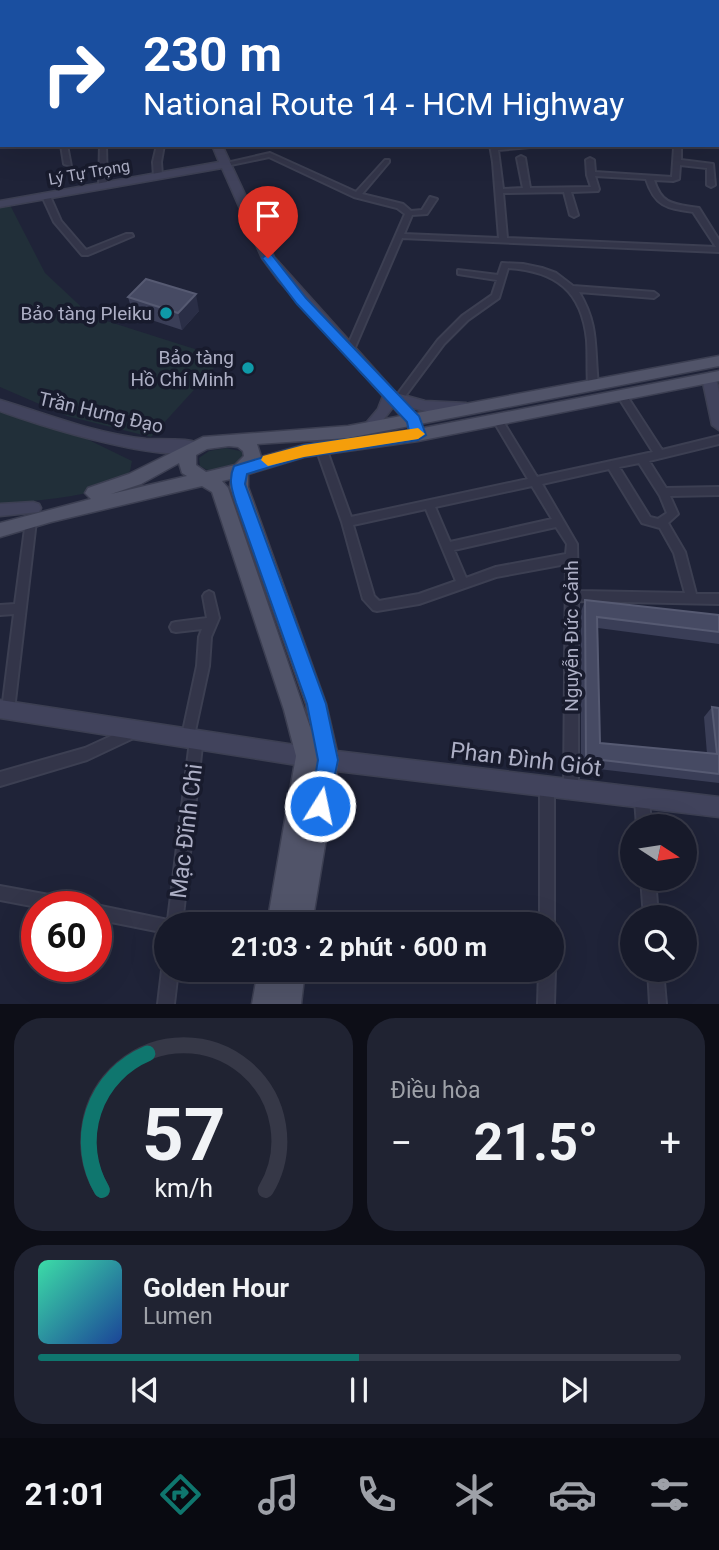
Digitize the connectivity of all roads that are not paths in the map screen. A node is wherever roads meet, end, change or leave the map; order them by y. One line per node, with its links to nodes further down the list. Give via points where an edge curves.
1 (64, 147): 13 (street)
2 (103, 147): 19 (street)
3 (161, 147): 16 (street)
4 (218, 147): 14 (street)
5 (266, 147): 8 (street)
6 (494, 147): 22 (street)
7 (678, 147): 12 (street)
8 (270, 155): 14 (street); 23 (street)
9 (521, 158): 21 (street)
10 (590, 160): 15 (street)
11 (387, 161): 23 (street)
12 (677, 162): 17 (street, via 675,178); 18 (street, via 710,166)
13 (68, 164)
14 (226, 164): 16 (street, Lý Tự Trọng); 37 (street, via 268,258)
15 (592, 174): 17 (street); 20 (street, via 595,189)
16 (158, 176): 19 (street, Lý Tự Trọng)
17 (649, 177): 32 (street, via 663,203 696,210)
18 (711, 185)
19 (103, 186): 24 (street, Lý Tự Trọng)
20 (567, 189): 21 (street); 28 (street)
21 (527, 190): 22 (street)
22 (499, 191): 31 (street)
23 (357, 195): 27 (street)
24 (46, 196): 26 (street, Lý Tự Trọng); 29 (street, via 58,222 85,253)
25 (433, 199): 27 (street, via 424,212)
26 (1, 201)
27 (410, 213): 30 (street)
28 (574, 215)
29 (129, 236)
30 (400, 236): 31 (street); 37 (street)
31 (503, 239): 32 (street)
32 (719, 248)
33 (461, 272): 34 (street)
34 (499, 278): 35 (street, via 505,265 526,267 556,274); 42 (street, via 496,296 441,342)
35 (573, 289): 36 (street); 40 (street, via 591,338)
36 (654, 295)
37 (349, 352): 42 (street)
38 (719, 361): 39 (main road)
39 (709, 373): 40 (main road); 41 (main road); 47 (street)
40 (593, 384): 44 (main road)
41 (622, 395): 46 (main road); 54 (street)
42 (395, 399): 44 (street); 45 (street); 48 (street); 49 (street)
43 (0, 405): 52 (street, Trần Hưng Đạo, via 138,444)
44 (472, 408): 45 (main road)
45 (437, 415): 49 (main road)
46 (498, 420): 49 (main road); 59 (street, Nguyễn Đức Cảnh)
47 (719, 425)
48 (369, 428): 49 (main road); 50 (main road)
49 (416, 428): 53 (main road)
50 (236, 440): 52 (main road); 57 (main road, via 247,444 253,453 250,463)
51 (719, 440): 54 (street)
52 (195, 446): 58 (main road, via 186,463); 64 (main road, via 135,479)
53 (321, 448): 57 (main road); 65 (street)
54 (660, 455): 55 (street)
55 (642, 458): 56 (street); 61 (street)
56 (612, 465): 59 (street); 67 (street, via 646,520)
57 (240, 470): 58 (main road); 83 (main road, via 238,484 316,704)
58 (204, 479): 64 (main road); 82 (main road, via 223,494)
59 (535, 481): 62 (street); 66 (street, Nguyễn Đức Cảnh)
60 (719, 491): 61 (street)
61 (664, 494): 67 (street, via 673,514)
62 (429, 505): 65 (street); 68 (street)
63 (0, 509): 64 (street)
64 (13, 521): 75 (street)
65 (347, 522): 70 (street, via 369,599 377,606)
66 (559, 522): 68 (street); 69 (street, Nguyễn Đức Cảnh, via 572,544)
67 (660, 523): 73 (street, via 679,552)
68 (447, 547): 70 (street)
69 (572, 558): 70 (street); 72 (street, Nguyễn Đức Cảnh)
70 (463, 583)
71 (209, 596): 77 (street, Mạc Đĩnh Chi)
72 (572, 596): 73 (street); 86 (street, Nguyễn Đức Cảnh)
73 (692, 598): 74 (street)
74 (719, 599)
75 (21, 609): 76 (street); 79 (street)
76 (0, 610)
77 (211, 624): 78 (street); 81 (street, Mạc Đĩnh Chi, via 205,637)
78 (176, 627)
79 (4, 710): 80 (street)
80 (139, 729): 81 (street); 84 (street, via 87,754)
81 (192, 737): 82 (street); 92 (street, Mạc Đĩnh Chi)
82 (307, 756): 83 (street, Phan Đình Giót); 93 (main road)
83 (328, 760): 85 (street, Phan Đình Giót); 94 (main road)
84 (0, 779)
85 (547, 787): 86 (street, Phan Đình Giót); 95 (street)
86 (571, 788): 87 (street, Phan Đình Giót)
87 (642, 799): 88 (street, Phan Đình Giót); 89 (street)
88 (719, 807)
89 (643, 814)
90 (0, 893): 91 (street)
91 (21, 897)
92 (176, 912)
93 (281, 912)
94 (302, 912)
95 (547, 912)
96 (112, 915): 97 (street)
97 (154, 924)
98 (169, 982): 103 (street)
99 (269, 982): 104 (main road)
100 (291, 982): 105 (main road)
101 (547, 982): 106 (street)
102 (657, 982): 107 (street)
103 (166, 1004)
104 (265, 1004)
105 (288, 1004)
106 (546, 1004)
107 (658, 1004)

